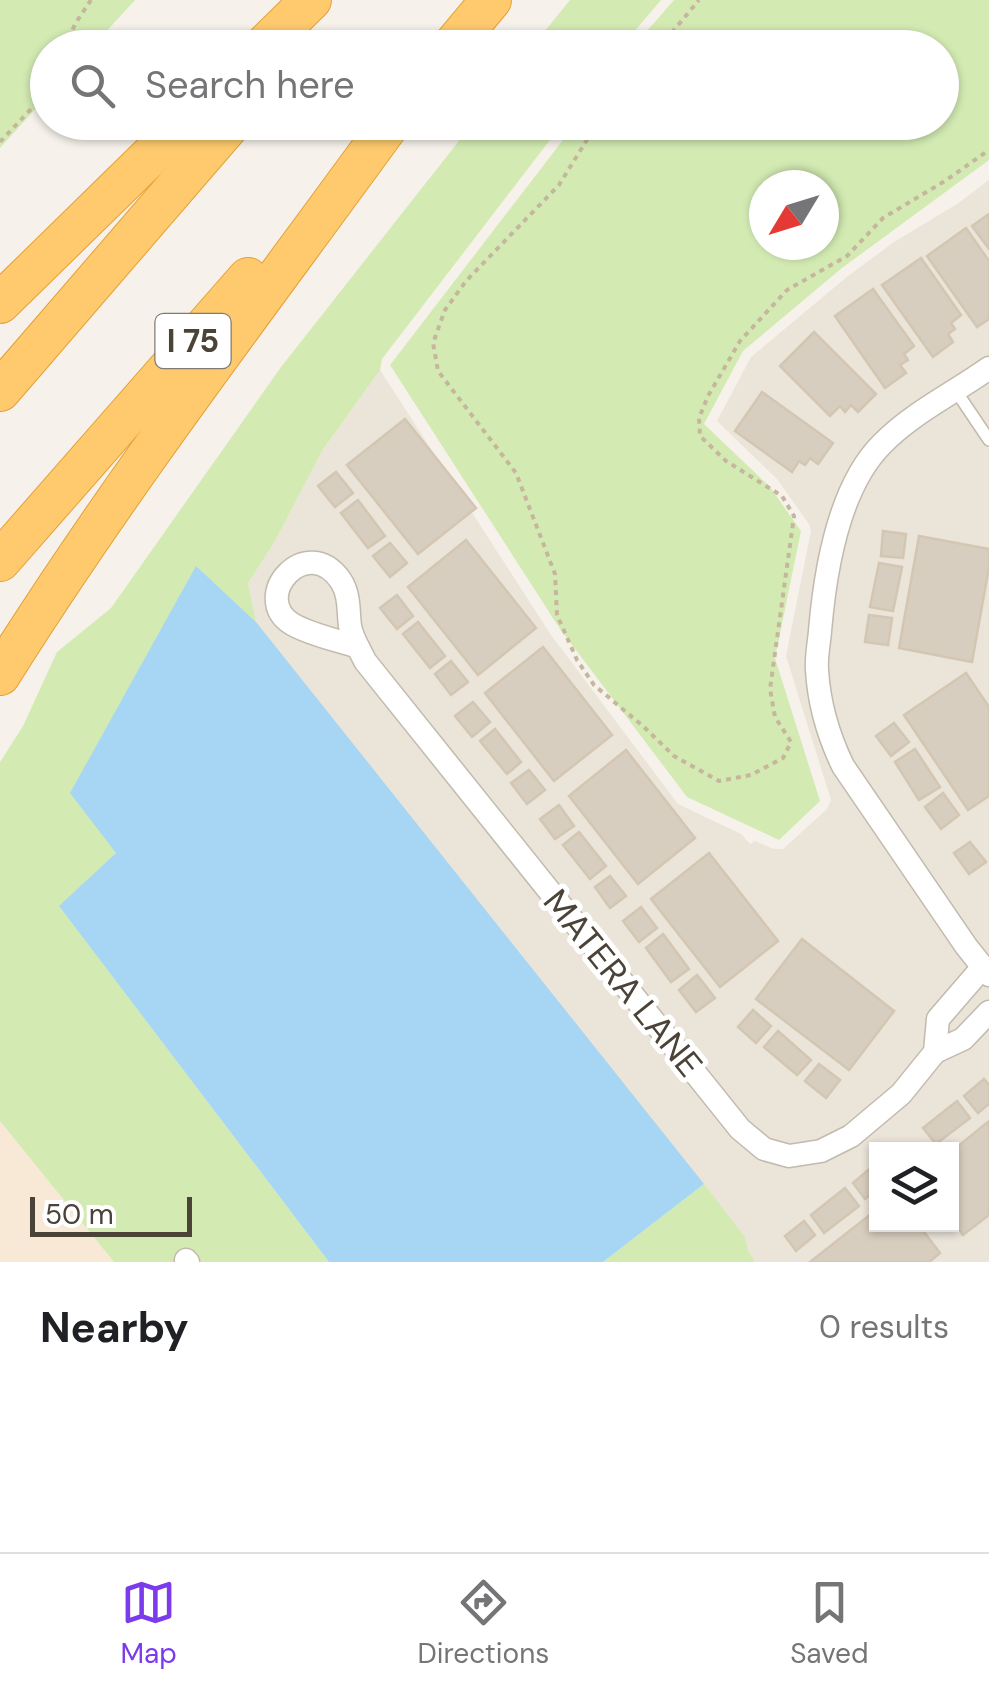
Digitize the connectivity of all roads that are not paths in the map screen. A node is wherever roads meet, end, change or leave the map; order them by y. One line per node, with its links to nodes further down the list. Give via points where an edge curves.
1 (311, 0): 4 (highway)
2 (338, 0): 5 (highway)
3 (491, 0): 6 (highway)
4 (280, 30)
5 (312, 30)
6 (466, 30)
7 (166, 140): 11 (highway)
8 (216, 140): 13 (highway)
9 (373, 140): 16 (highway, I 75)
10 (376, 140): 18 (highway, via 130,478)
11 (0, 302)
12 (989, 368): 14 (street)
13 (0, 390)
14 (956, 390): 15 (lane); 19 (street, via 880,446 857,478 831,557 817,666 829,738 844,766)
15 (989, 440)
16 (0, 561)
17 (358, 646): 21 (street, MATERA LANE, via 740,1129 764,1149 789,1156 821,1152 851,1136)
18 (0, 675)
19 (986, 972): 21 (street, MATERA LANE, via 938,1019)
20 (989, 1012): 21 (street, MATERA LANE, via 963,1038)
21 (936, 1052)

